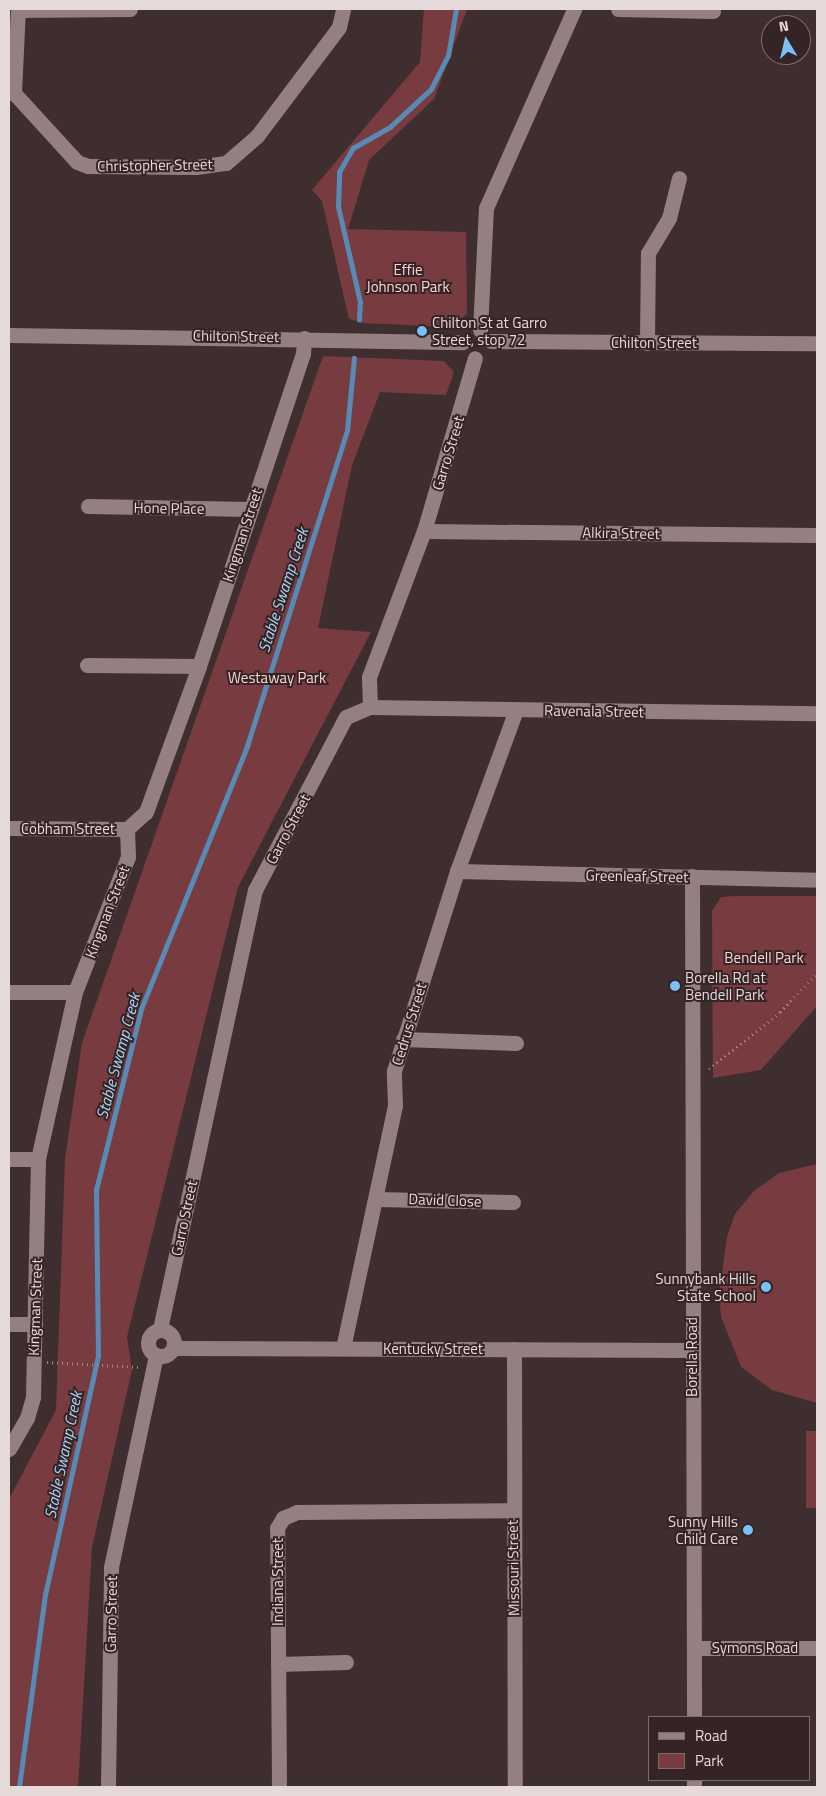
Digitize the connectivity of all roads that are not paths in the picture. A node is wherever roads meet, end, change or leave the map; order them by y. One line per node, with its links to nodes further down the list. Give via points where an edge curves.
1 (18, 9): 2 (street); 7 (street)
2 (130, 9)
3 (343, 9): 7 (street, Christopher Street, via 339,27 257,136 226,163 196,168 88,166 77,162)
4 (574, 9): 9 (street, via 486,208)
5 (618, 9): 6 (street)
6 (713, 11)
7 (12, 93)
8 (679, 178): 14 (street, via 669,218 648,253)
9 (480, 330): 12 (street); 13 (street, via 469,332)
10 (9, 335): 11 (street, Chilton Street)
11 (304, 338): 13 (street, Chilton Street); 18 (street, Kingman Street, via 303,354)
12 (491, 341): 14 (street, Chilton Street); 16 (street, via 489,352)
13 (463, 342): 16 (street, via 466,352)
14 (647, 343): 15 (street, Chilton Street)
15 (817, 343)
16 (475, 358): 19 (street, Garro Street)
17 (88, 506): 18 (street, Hone Place)
18 (250, 510): 22 (street, Kingman Street)
19 (424, 531): 20 (street, Alkira Street); 23 (street, Garro Street, via 369,677)
20 (817, 535)
21 (87, 665): 22 (street)
22 (199, 666): 27 (street, Kingman Street, via 146,812)
23 (370, 707): 24 (street, Ravenala Street); 41 (street, Garro Street, via 346,717 255,890)
24 (516, 710): 25 (street, Ravenala Street); 28 (street, Cedrus Street)
25 (817, 713)
26 (9, 828): 27 (street, Cobham Street)
27 (127, 829): 32 (street, Kingman Street, via 128,857)
28 (457, 871): 29 (street, Greenleaf Street); 33 (street, Cedrus Street)
29 (692, 876): 30 (street, Greenleaf Street); 45 (street, Borella Road)
30 (817, 880)
31 (9, 992): 32 (street)
32 (75, 992): 36 (street, Kingman Street)
33 (403, 1039): 34 (street); 37 (street, Cedrus Street, via 394,1071 395,1106)
34 (516, 1043)
35 (9, 1159): 36 (street)
36 (38, 1159): 40 (street, Kingman Street)
37 (377, 1198): 38 (street, David Close); 43 (street, Cedrus Street)
38 (513, 1202)
39 (9, 1324): 40 (street)
40 (35, 1324): 47 (street, Kingman Street, via 32,1397 27,1418)
41 (160, 1329): 42 (street, via 173,1336); 46 (street, via 148,1340)
42 (173, 1348): 43 (street, Kentucky Street); 46 (street, via 166,1355)
43 (343, 1348): 44 (street, Kentucky Street)
44 (514, 1349): 45 (street, Kentucky Street); 48 (street, Missouri Street)
45 (692, 1350): 49 (street, Borella Road)
46 (156, 1355): 54 (street, Garro Street, via 111,1567)
47 (9, 1449)
48 (512, 1510): 52 (street, Indiana Street, via 297,1512 283,1518 278,1528); 56 (street, Missouri Street)
49 (694, 1648): 50 (street, Symons Road); 53 (street, Borella Road)
50 (817, 1648)
51 (346, 1662): 52 (street)
52 (278, 1664): 55 (street, Indiana Street)
53 (694, 1716)
54 (108, 1787)
55 (279, 1787)
56 (516, 1787)

